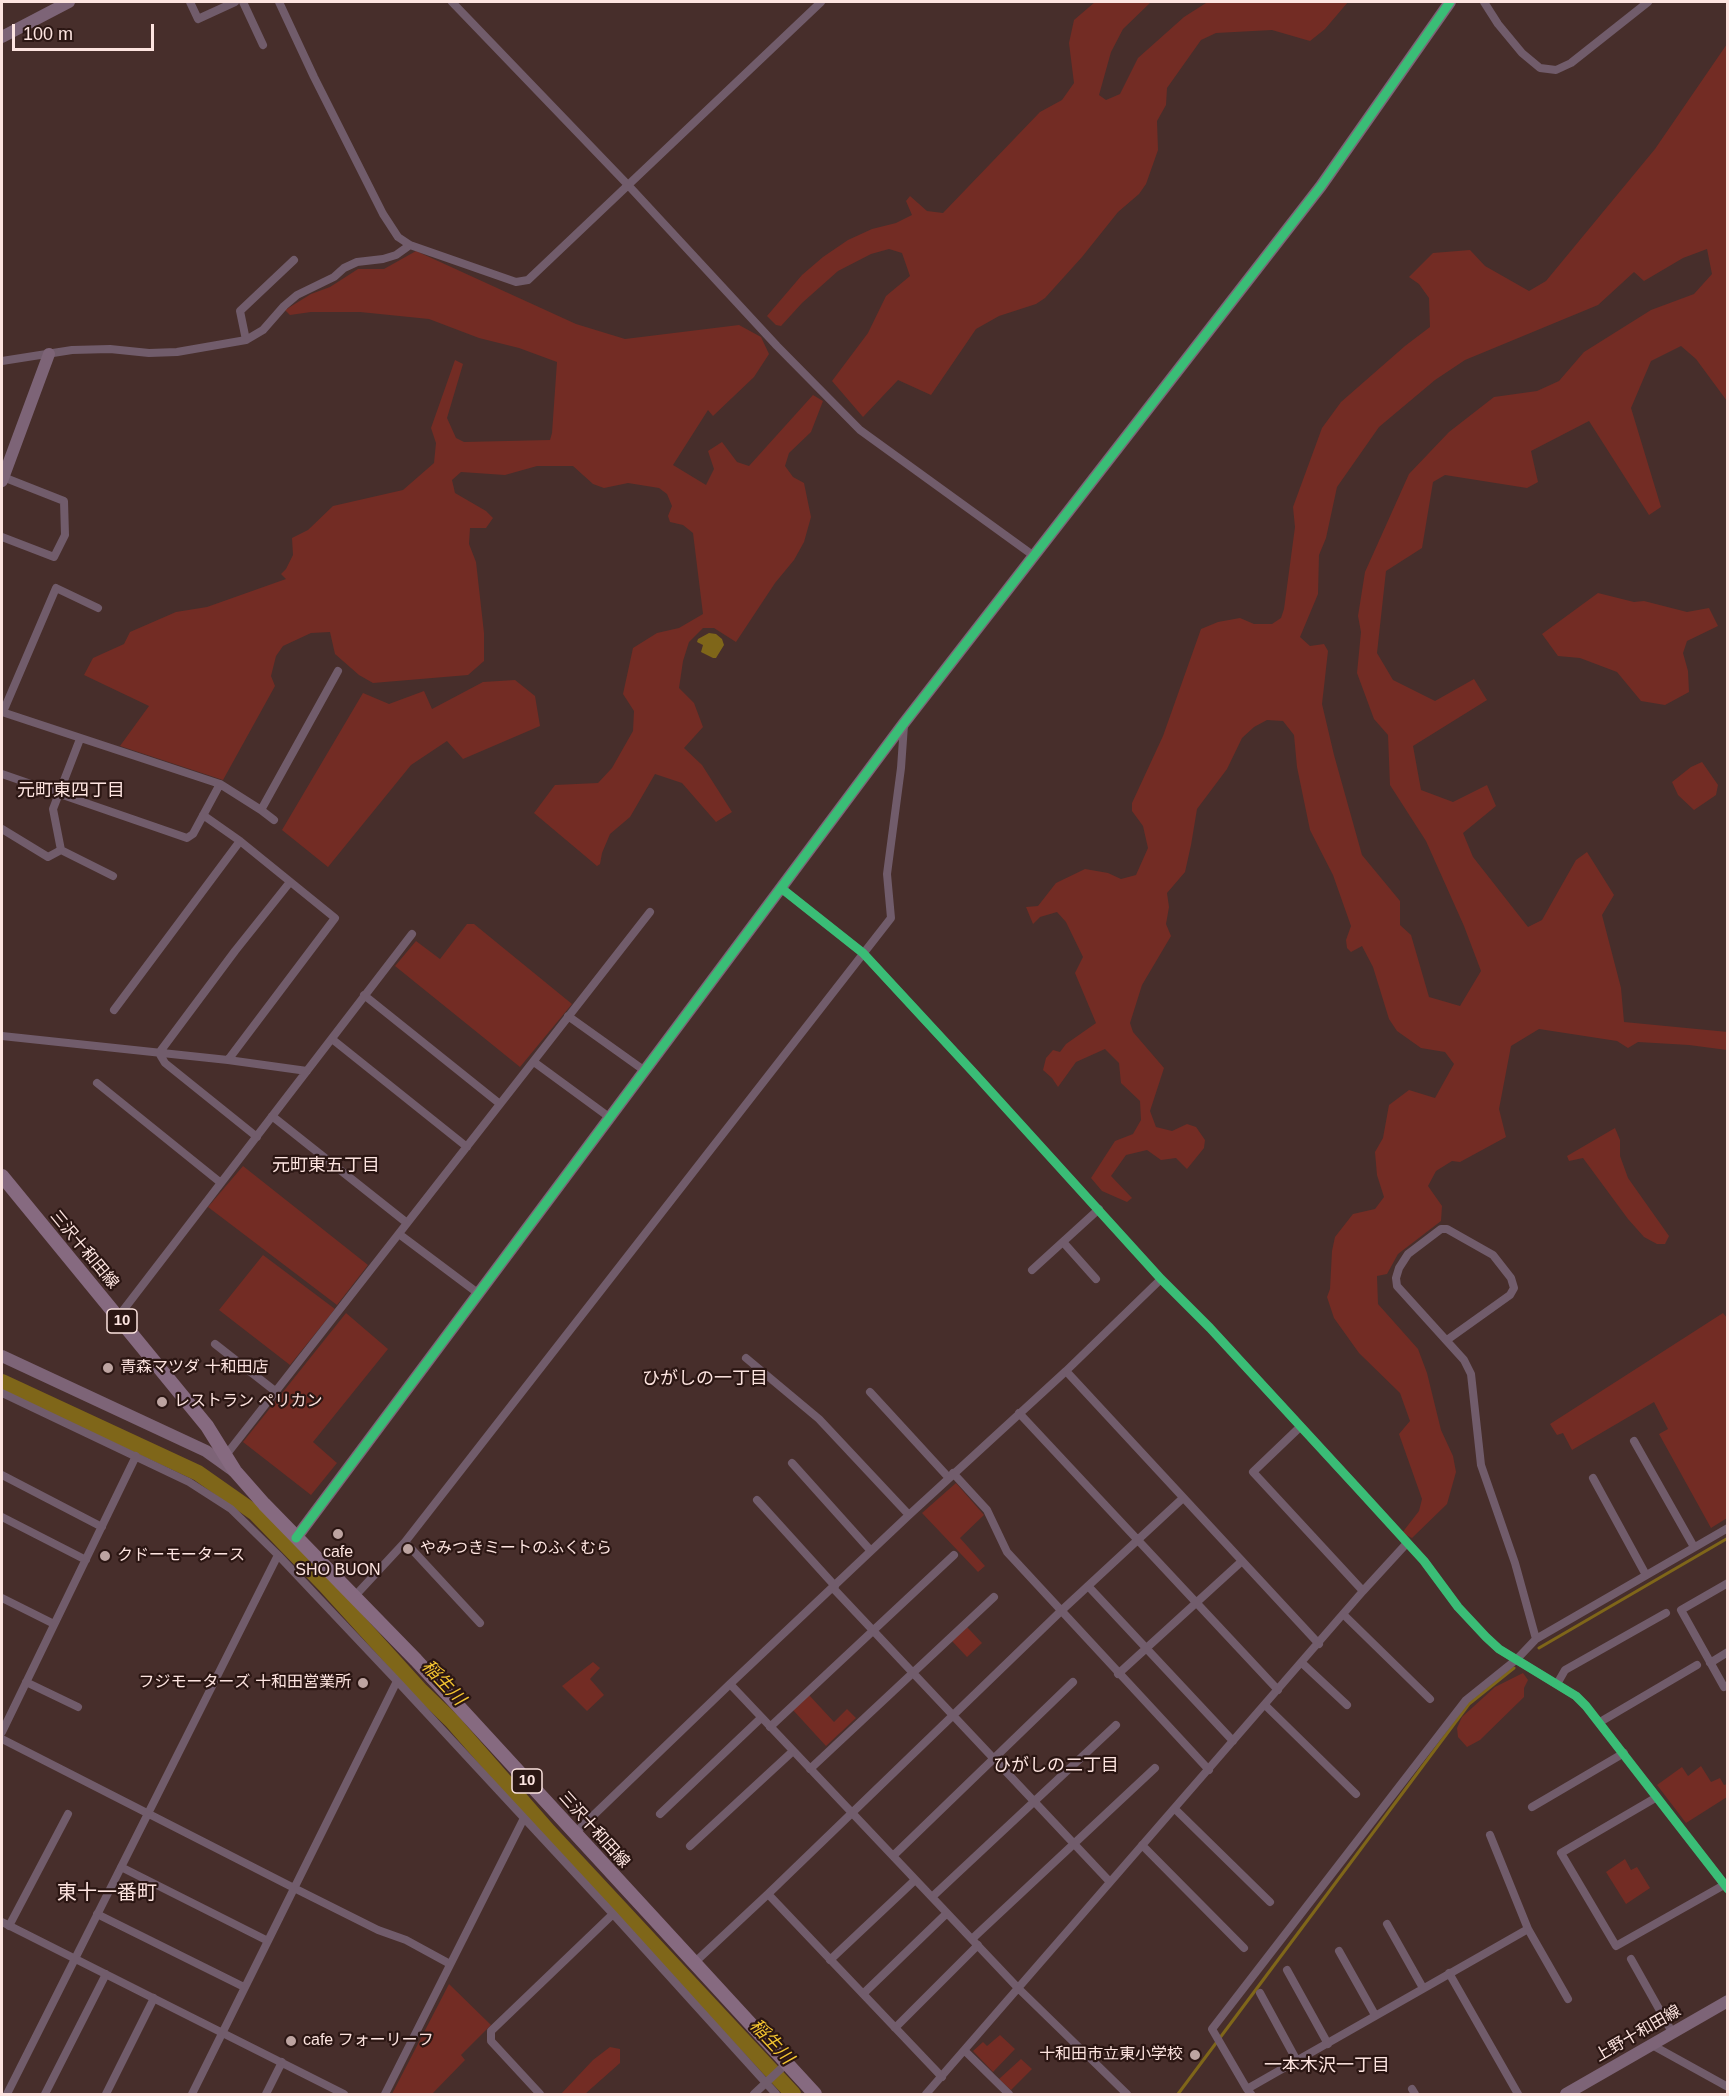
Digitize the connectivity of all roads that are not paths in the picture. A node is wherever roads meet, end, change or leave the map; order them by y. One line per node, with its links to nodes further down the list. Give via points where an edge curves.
1 (69, 2): 11 (street)
2 (190, 2): 3 (street, via 198,19)
3 (235, 2)
4 (243, 2): 12 (street)
5 (279, 2): 14 (street, via 383,214 398,237)
6 (452, 2): 13 (street)
7 (821, 2): 13 (street)
8 (1450, 2): 21 (street, via 1322,186)
9 (1484, 2): 10 (street, via 1522,53 1540,68 1556,70 1571,63)
10 (1648, 2)
11 (2, 37)
12 (264, 45)
13 (628, 185): 14 (street, via 524,282); 21 (street, via 860,430)
14 (410, 245): 16 (street, via 396,255 357,262 297,295 263,330)
15 (294, 260): 16 (street, via 240,311)
16 (246, 340): 17 (street, via 177,352 110,349)
17 (49, 354): 18 (street); 19 (street)
18 (2, 361)
19 (2, 479): 20 (street, via 64,501 65,535 54,557)
20 (2, 537)
21 (1034, 556): 25 (street)
22 (98, 608): 24 (street, via 56,588)
23 (338, 672): 30 (street)
24 (2, 712): 26 (street)
25 (904, 723): 38 (street); 41 (street, via 887,874 891,918)
26 (80, 739): 28 (street); 29 (street)
27 (2, 774): 29 (street)
28 (220, 784): 30 (street); 31 (street)
29 (60, 794): 31 (street, via 187,838); 35 (street, via 53,809)
30 (261, 810): 32 (street)
31 (203, 815): 34 (street)
32 (274, 820)
33 (2, 829): 35 (street, via 48,857)
34 (240, 841): 37 (street); 43 (street)
35 (61, 850): 36 (street)
36 (113, 876)
37 (290, 882): 47 (street); 48 (street, via 335,918)
38 (781, 888): 41 (street); 51 (street)
39 (650, 912): 44 (street)
40 (412, 934): 42 (street)
41 (863, 953): 60 (street); 95 (street)
42 (364, 995): 46 (street); 53 (street)
43 (114, 1010)
44 (568, 1016): 49 (street); 51 (street)
45 (2, 1036): 47 (street)
46 (332, 1039): 50 (street); 57 (street)
47 (159, 1053): 48 (street); 56 (street, via 165,1063)
48 (228, 1060): 50 (street)
49 (534, 1062): 53 (street); 55 (street)
50 (307, 1071): 54 (street)
51 (645, 1071): 55 (street)
52 (97, 1083): 59 (street)
53 (500, 1104): 57 (street)
54 (272, 1116): 56 (street); 61 (street)
55 (609, 1117): 67 (street)
56 (257, 1137): 59 (street)
57 (467, 1147): 61 (street)
58 (2, 1176): 68 (main road, 三沢十和田線 / 10)
59 (221, 1183): 68 (street)
60 (1099, 1209): 63 (street); 66 (street)
61 (407, 1223): 62 (street)
62 (399, 1234): 67 (street); 74 (street)
63 (1063, 1242): 64 (street); 65 (street)
64 (1032, 1270)
65 (1096, 1279)
66 (1161, 1279): 73 (street); 78 (street)
67 (478, 1294): 93 (street)
68 (118, 1317): 80 (main road, 三沢十和田線 / 10)
69 (1447, 1340): 69 (street, via 1412,1305 1397,1286 1396,1278 1408,1254 1447,1228 1493,1255 1514,1288 1510,1295); 118 (street, via 1471,1374 1481,1466 1515,1563)
70 (215, 1344): 74 (street)
71 (2, 1356): 83 (street, 10, via 206,1451)
72 (746, 1358): 89 (street, via 819,1419)
73 (1066, 1371): 77 (street); 87 (street)
74 (275, 1391): 80 (street)
75 (870, 1392): 85 (street)
76 (2, 1393): 81 (street)
77 (1019, 1413): 85 (street); 94 (street)
78 (1300, 1427): 96 (street); 107 (street, via 1253,1472)
79 (1634, 1441): 97 (street)
80 (226, 1455): 83 (main road, 三沢十和田線 / 10)
81 (136, 1456): 91 (street); 99 (street, via 217,1498)
82 (792, 1463): 98 (street)
83 (235, 1471): 93 (main road, 三沢十和田線 / 10)
84 (2, 1475): 91 (street)
85 (951, 1476): 89 (street); 112 (street, via 987,1510 1007,1552)
86 (1593, 1478): 103 (street)
87 (1183, 1498): 94 (street); 102 (street)
88 (757, 1500): 106 (street)
89 (909, 1515): 98 (street)
90 (2, 1517): 101 (street)
91 (102, 1527): 101 (street)
92 (1728, 1528): 97 (street)
93 (296, 1538): 110 (main road, 三沢十和田線 / 10)
94 (1138, 1539): 105 (street); 111 (street)
95 (405, 1542): 110 (street); 115 (street)
96 (1407, 1543): 107 (street); 122 (street, via 1486,1638)
97 (1694, 1547): 103 (street)
98 (871, 1551): 106 (street)
99 (278, 1555): 128 (street); 158 (street)
100 (954, 1555): 117 (street)
101 (86, 1560): 116 (street)
102 (1242, 1561): 111 (street); 119 (street)
103 (1646, 1575): 118 (street)
104 (1728, 1583): 124 (street, via 1682,1610)
105 (1088, 1586): 112 (street); 120 (street)
106 (834, 1587): 117 (street); 131 (street)
107 (1363, 1591): 114 (street)
108 (994, 1597): 126 (street)
109 (2, 1598): 116 (street)
110 (353, 1598): 163 (main road, 三沢十和田線 / 10, via 416,1660)
111 (1197, 1603): 120 (street); 134 (street)
112 (1060, 1611): 127 (street); 139 (street)
113 (1666, 1612): 132 (street, via 1565,1670)
114 (1344, 1614): 119 (street); 135 (street)
115 (480, 1623)
116 (54, 1624): 129 (street)
117 (873, 1630): 126 (street); 143 (street)
118 (1536, 1640): 122 (street)
119 (1319, 1644): 123 (street)
120 (1147, 1649): 127 (street); 146 (street)
121 (1728, 1652): 124 (street)
122 (1517, 1659): 132 (street); 216 (street, via 1466,1700 1212,2029)
123 (1302, 1663): 134 (street); 137 (street)
124 (1710, 1663): 133 (street)
125 (1696, 1665): 141 (street)
126 (913, 1672): 139 (street); 151 (street)
127 (1118, 1674): 152 (street)
128 (397, 1681): 162 (street); 173 (street)
129 (26, 1682): 138 (street); 144 (street)
130 (1073, 1682): 149 (street)
131 (730, 1684): 140 (street); 163 (street)
132 (1557, 1684): 141 (street, via 1576,1696)
133 (1724, 1687)
134 (1278, 1690): 136 (street)
135 (1430, 1699)
136 (1265, 1705): 146 (street); 153 (street)
137 (1347, 1705)
138 (78, 1707)
139 (954, 1716): 149 (street); 159 (street)
140 (761, 1718): 143 (street); 161 (street)
141 (1600, 1722): 148 (street)
142 (1116, 1725): 155 (street)
143 (770, 1726): 147 (street)
144 (2, 1732)
145 (2, 1739): 158 (street)
146 (1233, 1741): 152 (street)
147 (793, 1751): 151 (street); 167 (street)
148 (1624, 1753): 154 (street); 156 (street)
149 (995, 1759): 155 (street); 168 (street)
150 (1155, 1768): 165 (street)
151 (810, 1769): 159 (street)
152 (1209, 1770): 157 (street)
153 (1356, 1794)
154 (1657, 1797): 172 (street); 172 (street, via 1561,1852 1616,1946)
155 (1035, 1802): 165 (street); 175 (street)
156 (1532, 1807)
157 (1175, 1809): 166 (street); 176 (street)
158 (148, 1812): 169 (street); 173 (street)
159 (851, 1813): 168 (street); 174 (street)
160 (68, 1814): 180 (street)
161 (660, 1815)
162 (525, 1818): 179 (street); 190 (street)
163 (574, 1833): 191 (main road, 三沢十和田線 / 10)
164 (1490, 1835): 182 (street)
165 (1075, 1844): 171 (street); 184 (street)
166 (1142, 1845): 171 (street); 185 (street)
167 (690, 1846)
168 (892, 1856): 170 (street)
169 (121, 1867): 178 (street); 183 (street)
170 (915, 1880): 175 (street); 189 (street)
171 (1110, 1882): 196 (street)
172 (1726, 1887)
173 (294, 1888): 183 (street); 190 (street)
174 (768, 1894): 189 (street); 191 (street)
175 (932, 1897): 177 (street)
176 (1270, 1902)
177 (947, 1913): 184 (street); 199 (street)
178 (97, 1914): 187 (street); 195 (street)
179 (613, 1914): 214 (street); 224 (street, via 491,2031 491,2041)
180 (5, 1924): 187 (street)
181 (1387, 1924): 197 (street)
182 (1528, 1929): 193 (street); 201 (street)
183 (268, 1941): 195 (street)
184 (975, 1942): 196 (street); 204 (street)
185 (1244, 1948)
186 (1339, 1951): 203 (street)
187 (74, 1959): 194 (street); 217 (street)
188 (1631, 1959): 205 (street)
189 (830, 1960): 199 (street)
190 (450, 1964): 223 (street)
191 (693, 1964): 212 (main road, 三沢十和田線 / 10)
192 (1287, 1970): 207 (street)
193 (1449, 1973): 197 (street); 231 (street)
194 (105, 1974): 200 (street); 218 (street)
195 (244, 1987): 206 (street)
196 (1018, 1988): 209 (street); 230 (street)
197 (1423, 1988): 203 (street)
198 (1260, 1993): 210 (street)
199 (863, 1994): 204 (street)
200 (154, 1998): 206 (street); 219 (street)
201 (1568, 1999)
202 (1728, 2001): 205 (street, 上野十和田線)
203 (1375, 2015): 207 (street)
204 (895, 2028): 213 (street)
205 (1672, 2032): 208 (street, 上野十和田線)
206 (223, 2033): 211 (street); 220 (street)
207 (1328, 2044): 210 (street)
208 (1652, 2045): 215 (street); 232 (street, 上野十和田線)
209 (965, 2051): 213 (street); 229 (street)
210 (1297, 2061): 216 (street)
211 (282, 2062): 221 (street); 222 (street)
212 (782, 2067): 214 (street); 227 (main road, 三沢十和田線 / 10)
213 (942, 2077): 228 (street)
214 (767, 2082): 225 (street); 226 (street)
215 (1728, 2087)
216 (1249, 2092)
217 (7, 2094)
218 (45, 2094)
219 (106, 2094)
220 (192, 2094)
221 (266, 2094)
222 (344, 2094)
223 (385, 2094)
224 (540, 2094)
225 (754, 2094)
226 (776, 2094)
227 (815, 2094)
228 (926, 2094)
229 (1009, 2094)
230 (1127, 2094)
231 (1518, 2094)
232 (1566, 2094)

